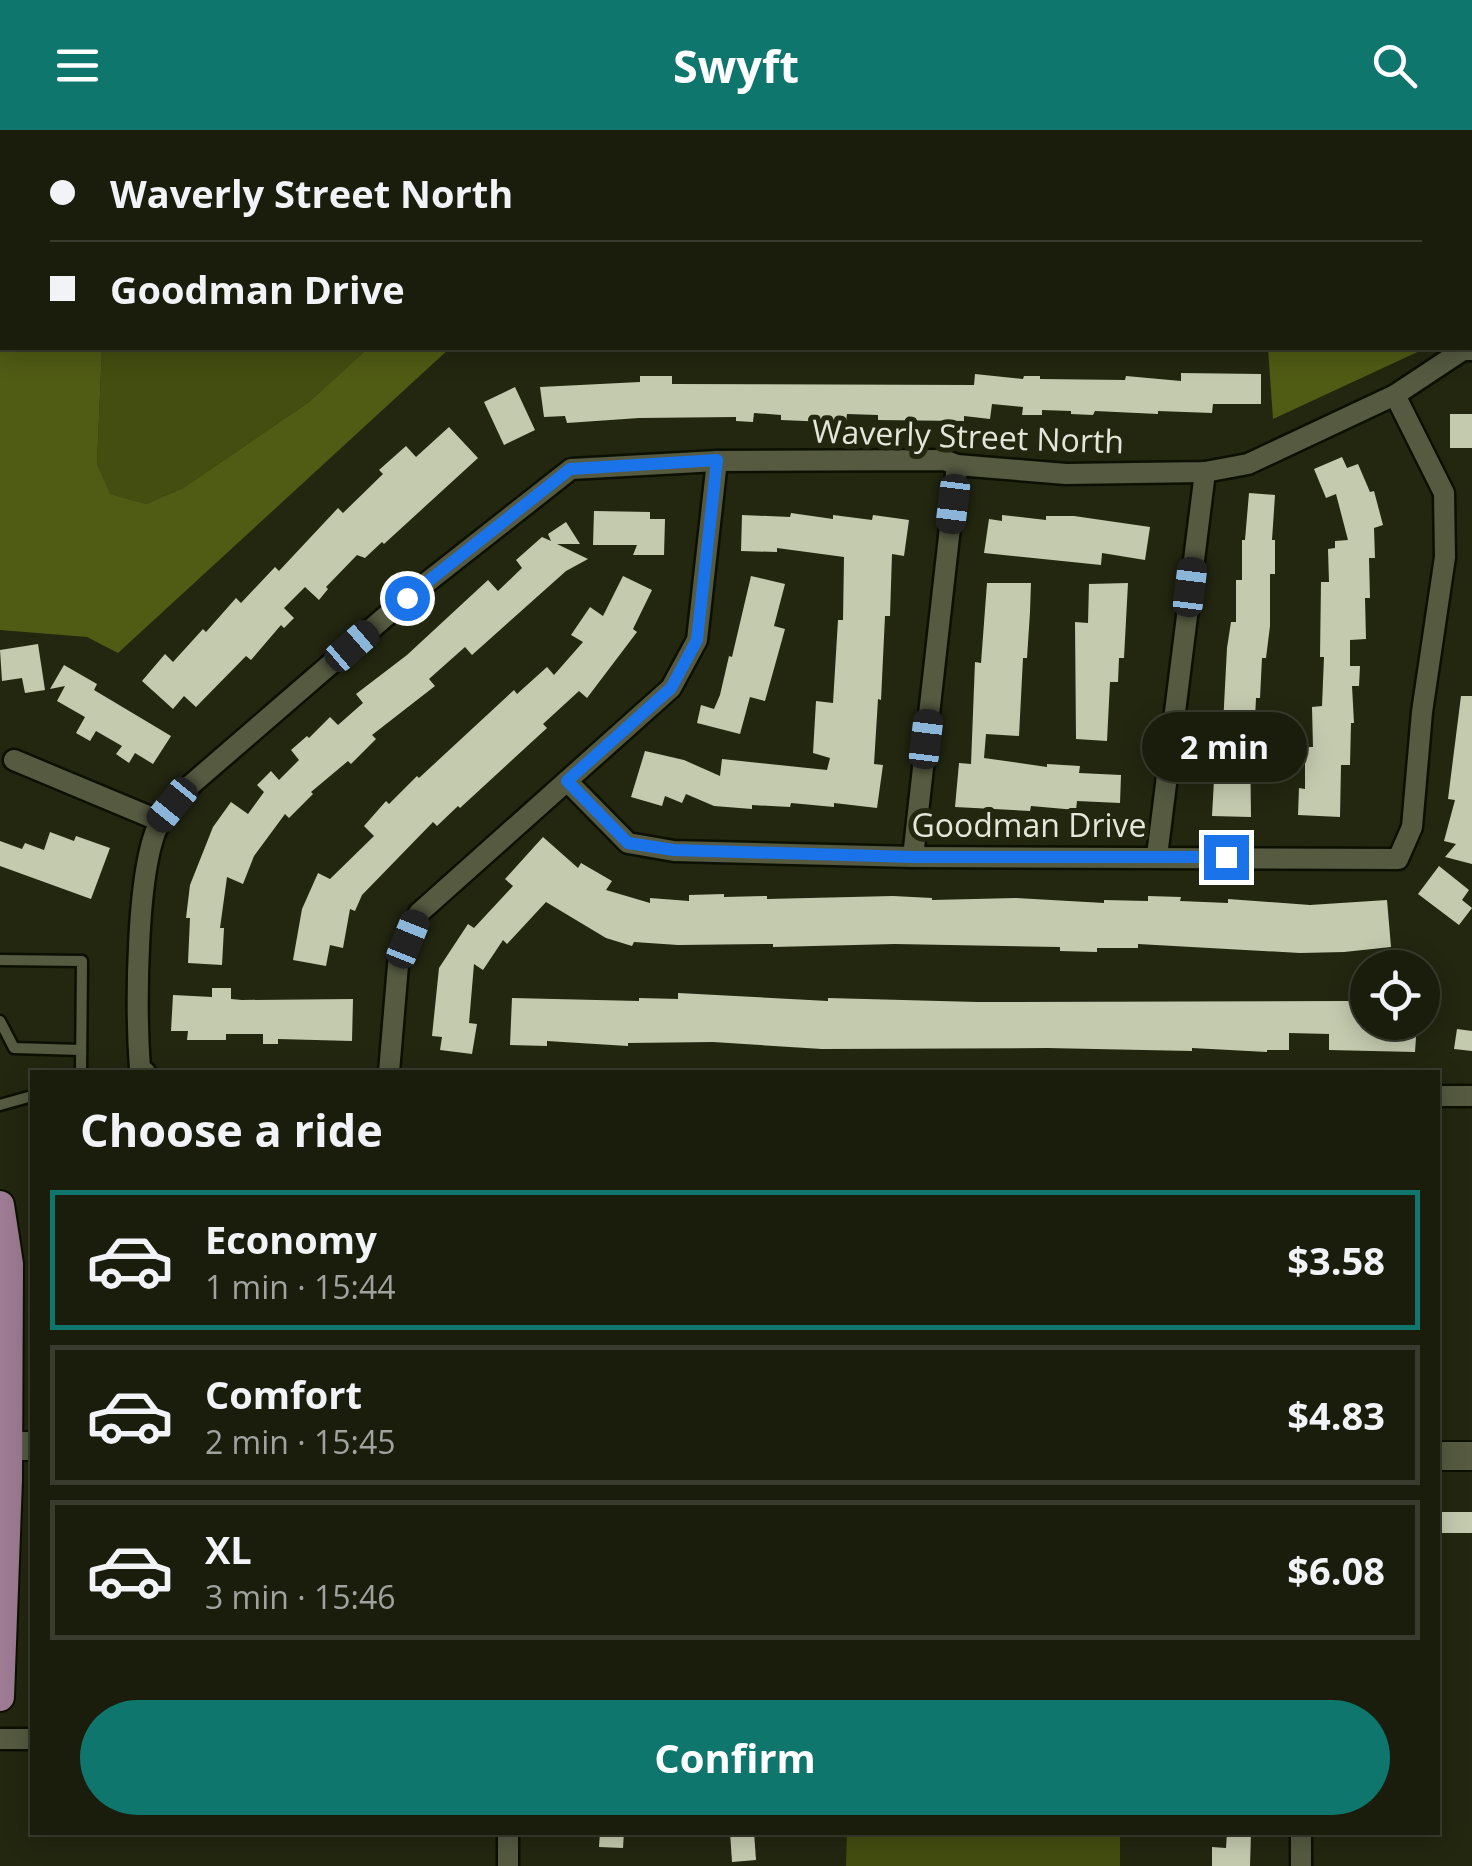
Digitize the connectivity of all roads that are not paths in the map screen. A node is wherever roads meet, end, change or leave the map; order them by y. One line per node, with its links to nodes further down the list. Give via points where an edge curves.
1 (1472, 350): 2 (street, Waverly Street North, via 1462,350)
2 (1395, 396): 5 (street, Waverly Street North, via 1248,464); 9 (street, Goodman Drive, via 1444,493 1445,557 1412,827 1398,859)
3 (717, 460): 4 (street, Waverly Street North); 7 (street, via 697,640 671,688); 8 (street, Waverly Street North, via 570,469 407,598 186,789)
4 (957, 465): 5 (street, Waverly Street North, via 1066,474); 10 (street)
5 (1205, 472): 9 (street)
6 (14, 760): 8 (street)
7 (567, 781): 10 (street, Goodman Drive, via 628,843); 16 (street, via 419,913 398,966)
8 (160, 821): 15 (street, Waverly Street North, via 144,882 136,1018)
9 (1157, 856): 10 (street, Goodman Drive)
10 (913, 857)
11 (0, 960): 13 (lane, via 82,961)
12 (0, 1021): 13 (lane, via 14,1048)
13 (81, 1050): 14 (lane)
14 (81, 1070)
15 (142, 1070)
16 (389, 1070)
17 (1440, 1096): 18 (street)
18 (1472, 1096)
19 (30, 1097): 20 (lane)
20 (0, 1106)
21 (0, 1204): 22 (main road)
22 (14, 1446): 25 (main road)
23 (1440, 1456): 24 (main road)
24 (1472, 1456)
25 (2, 1592): 26 (main road)
26 (2, 1626): 27 (main road)
27 (0, 1698)
28 (0, 1739): 29 (street)
29 (30, 1739)
30 (508, 1835): 32 (street)
31 (1301, 1835): 33 (street)
32 (508, 1866)
33 (1301, 1866)

